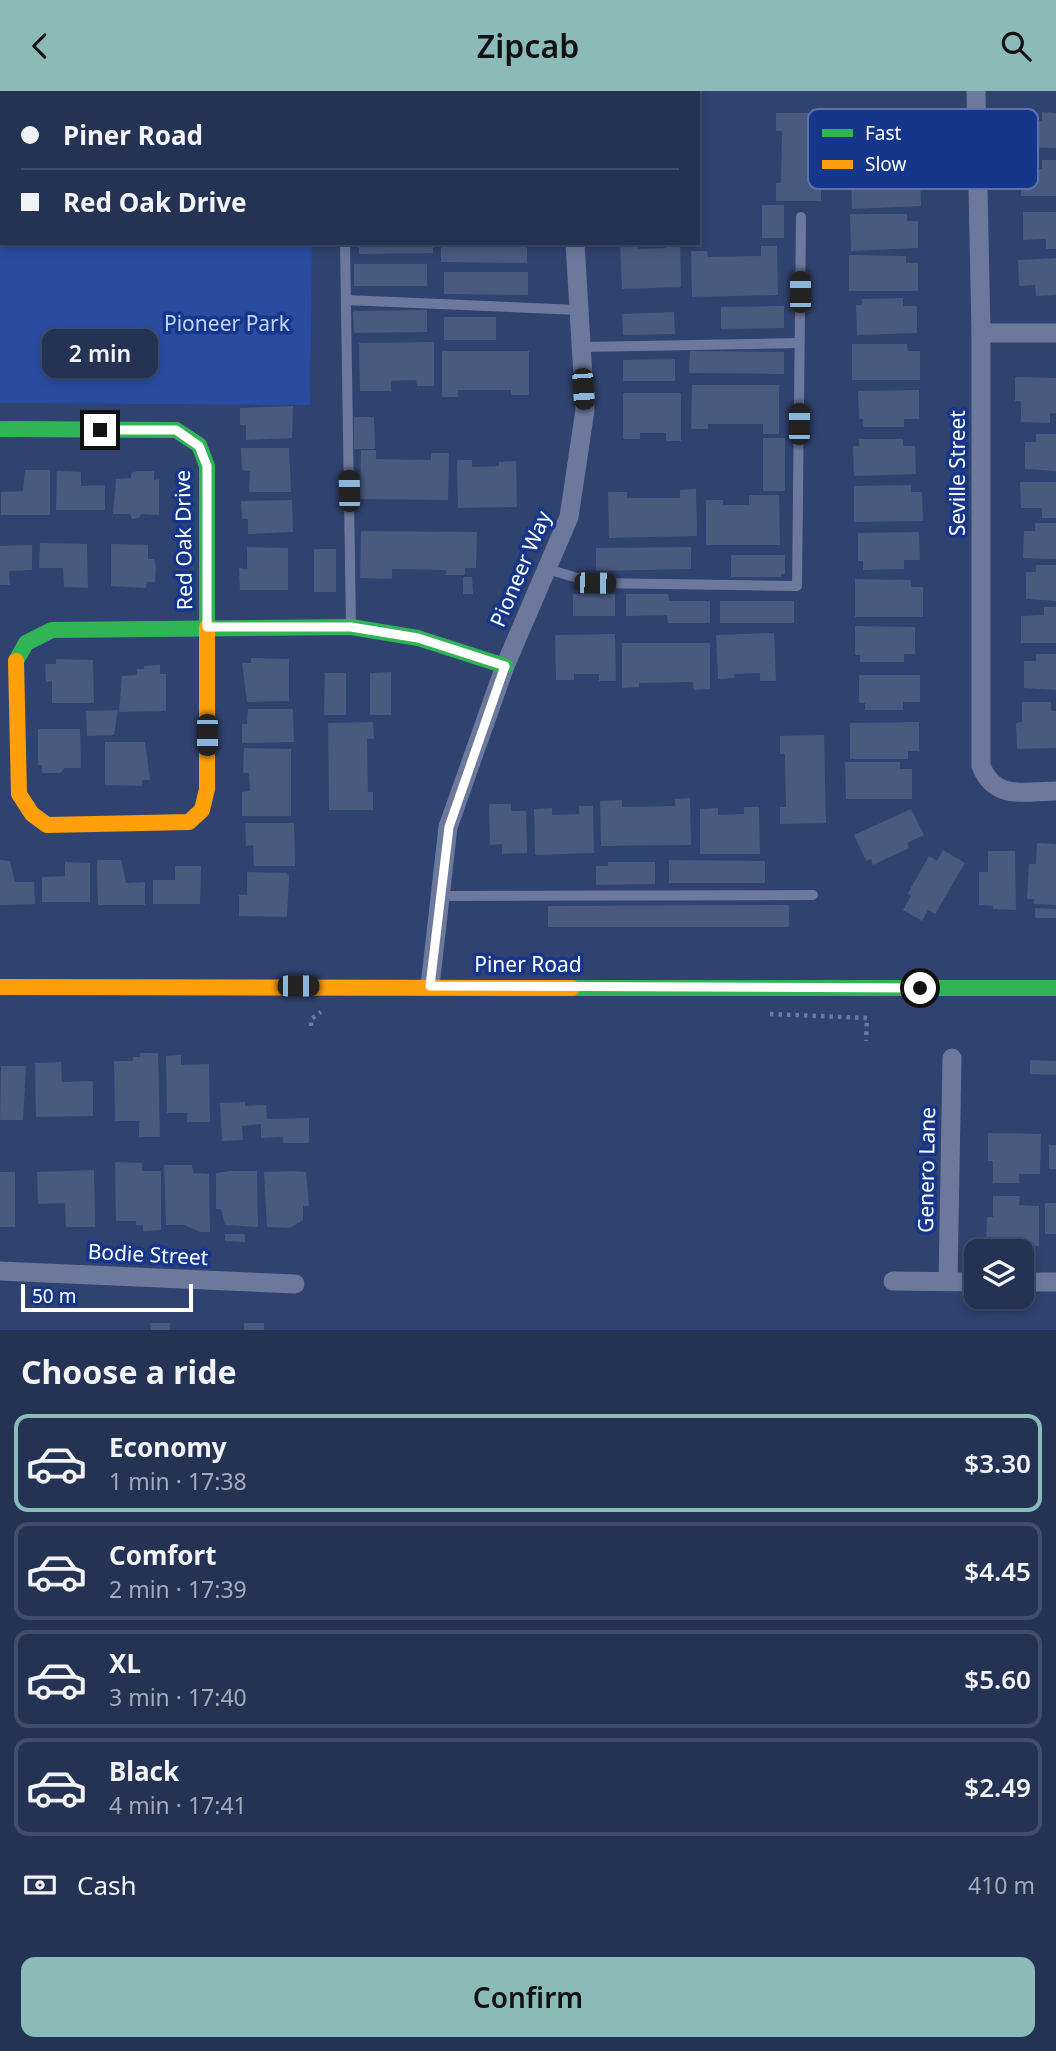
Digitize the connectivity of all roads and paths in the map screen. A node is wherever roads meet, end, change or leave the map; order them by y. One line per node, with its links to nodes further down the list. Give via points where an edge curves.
1 (976, 91): 2 (street, Seville Street)
2 (976, 109)
3 (978, 189): 9 (street, Seville Street)
4 (801, 217): 11 (lane)
5 (345, 245): 7 (lane)
6 (575, 245): 8 (street, Pioneer Way)
7 (346, 300): 8 (lane); 16 (lane)
8 (579, 310): 12 (street, Pioneer Way)
9 (981, 333): 10 (street); 18 (street, Seville Street, via 981,766 986,779 1001,792)
10 (1056, 333)
11 (799, 343): 12 (lane); 14 (lane, via 797,586 595,583)
12 (581, 347): 14 (street, Pioneer Way, via 585,410 569,517)
13 (0, 429): 15 (street, Red Oak Drive, via 176,430 199,446 207,466)
14 (547, 569): 17 (street, Pioneer Way)
15 (207, 627): 15 (street, via 52,630 26,643 14,664 19,794 32,814 47,825 189,822 202,810 207,789); 16 (street)
16 (351, 627): 17 (street, via 418,638)
17 (505, 666): 20 (street, Pioneer Way, via 449,827)
18 (1056, 791)
19 (813, 895): 20 (lane)
20 (441, 896): 21 (street, Pioneer Way)
21 (430, 986): 22 (street, Piner Road); 23 (street, Piner Road)
22 (0, 987)
23 (1056, 988)
24 (952, 1058): 27 (street, Genero Lane)
25 (0, 1271): 31 (street, Bodie Street)
26 (893, 1281): 27 (street)
27 (948, 1281): 28 (street)
28 (964, 1282)
29 (1034, 1282): 30 (street)
30 (1056, 1282)
31 (295, 1284)

